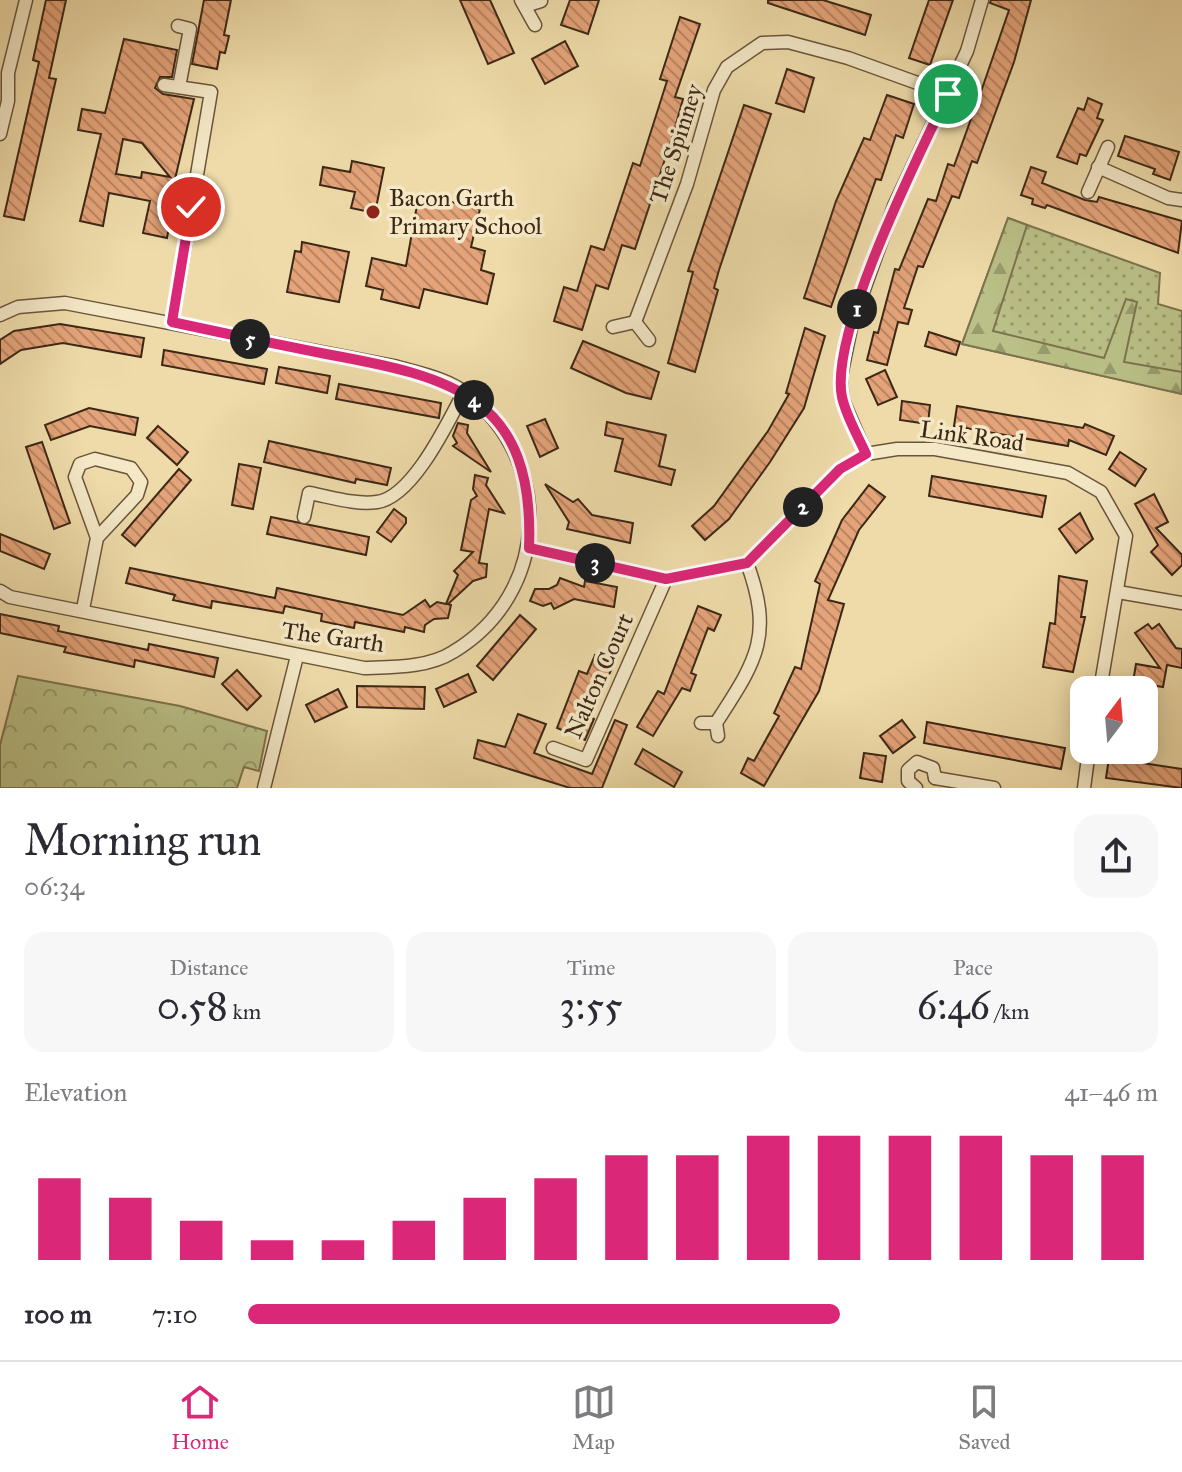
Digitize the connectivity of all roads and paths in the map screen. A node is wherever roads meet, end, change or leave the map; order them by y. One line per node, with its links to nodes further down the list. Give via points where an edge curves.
1 (26, 0): 7 (street)
2 (982, 0): 10 (street)
3 (541, 1): 4 (street)
4 (523, 3): 5 (street)
5 (535, 25)
6 (178, 26): 9 (street, via 190,29)
7 (4, 72): 11 (street, via 8,101)
8 (164, 85): 9 (street)
9 (179, 87): 17 (street, via 211,92)
10 (948, 94): 18 (street, The Spinney, via 788,42 762,43 727,67 714,90 683,197); 22 (street, via 894,206 852,323 842,398)
11 (0, 134)
12 (1108, 147): 13 (street)
13 (1098, 167): 14 (street); 15 (street)
14 (1088, 192)
15 (1182, 200)
16 (0, 315): 17 (street, The Garth, via 18,307 65,303)
17 (172, 322): 21 (street, The Garth, via 394,366)
18 (635, 322): 19 (street); 20 (street)
19 (613, 327)
20 (649, 340)
21 (464, 392): 23 (street, via 411,481 395,495 363,503 309,493); 25 (street, The Garth, via 508,438 523,469)
22 (866, 454): 26 (street, Link Road, via 840,469); 29 (street, Link Road, via 935,449 1068,473 1101,492 1126,536)
23 (304, 517)
24 (97, 538): 24 (street, via 75,477 80,464 95,459 131,468 141,482 137,495); 31 (street)
25 (529, 548): 27 (street); 32 (street, The Garth, via 511,591 485,626 452,653 407,667 364,668)
26 (747, 563): 27 (street); 34 (street, via 761,602 752,669 717,730)
27 (666, 579): 35 (street, Nalton Court, via 586,760)
28 (0, 591): 31 (street, The Garth)
29 (1118, 592): 30 (street); 33 (street, Link Road)
30 (1182, 603)
31 (83, 609): 32 (street, The Garth)
32 (297, 656): 38 (street)
33 (1103, 676)
34 (701, 723)
35 (553, 748)
36 (1087, 764): 41 (street)
37 (931, 783): 39 (street, via 933,768 917,762 908,770 908,781); 40 (street)
38 (264, 788)
39 (916, 788)
40 (994, 788)
41 (1084, 788)

